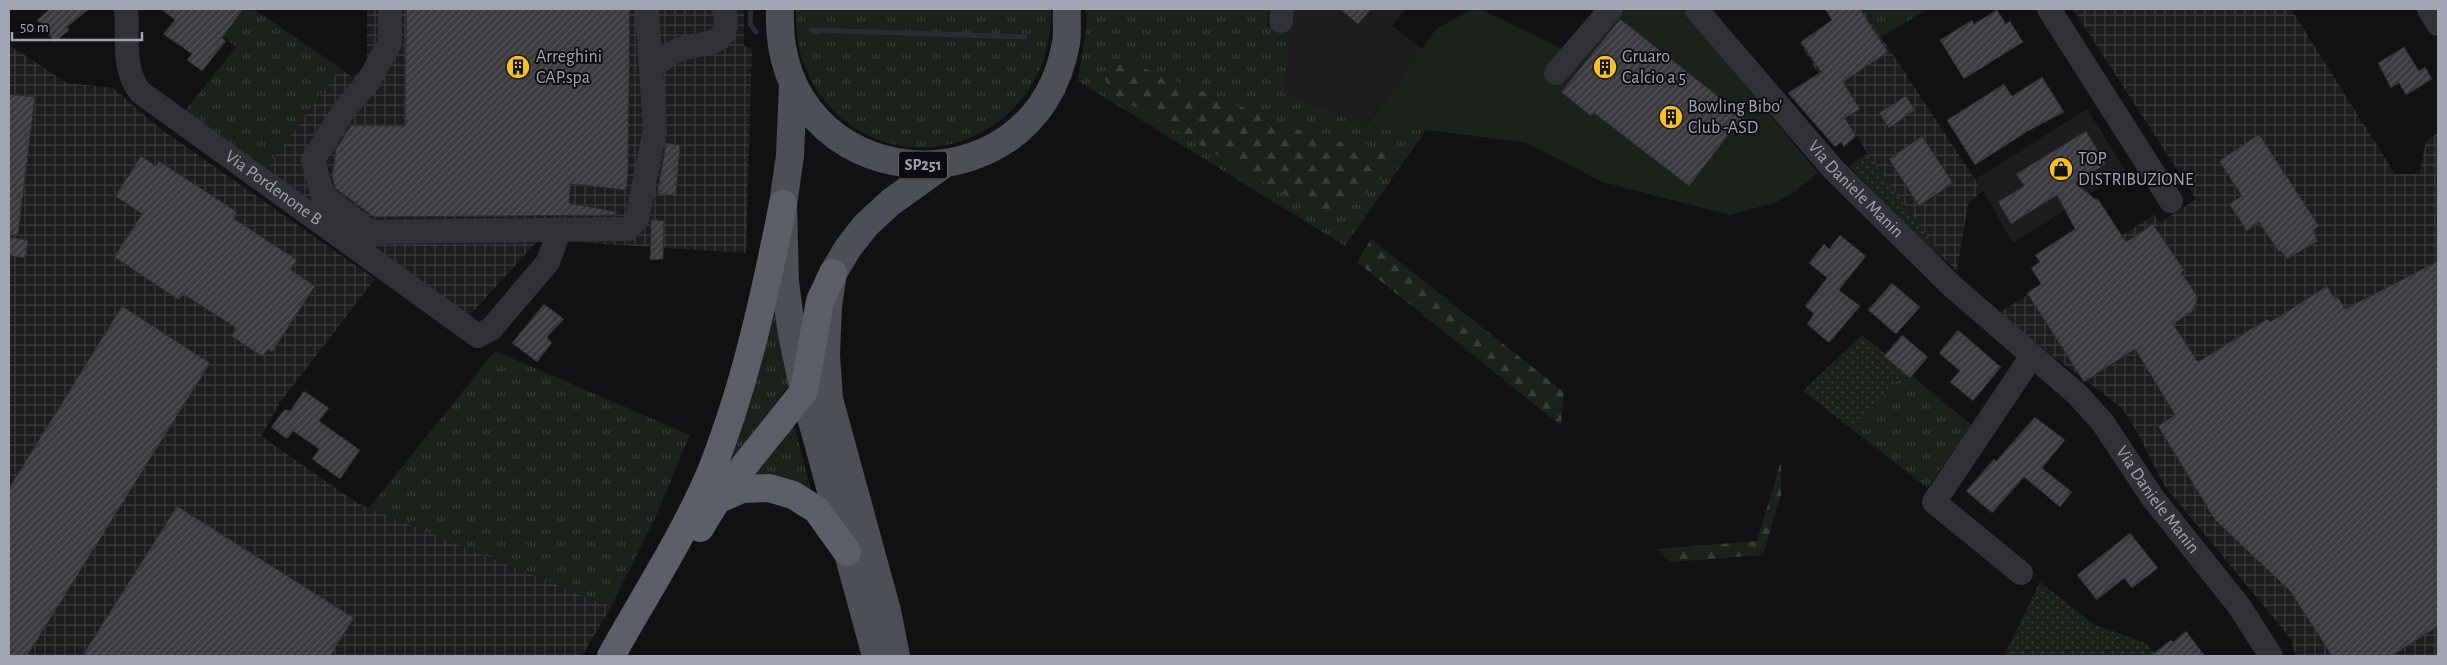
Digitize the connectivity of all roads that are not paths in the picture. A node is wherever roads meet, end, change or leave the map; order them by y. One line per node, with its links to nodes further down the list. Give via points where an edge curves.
1 (126, 9): 18 (street, Via Pordenone B, via 126,57 132,82 140,92 478,336 491,329 548,262)
2 (390, 9): 18 (street, via 390,43 368,82 344,110 313,160 323,196 370,232)
3 (647, 9): 12 (street)
4 (724, 9): 12 (street, via 727,22 725,34 719,39 676,51)
5 (780, 9): 14 (main road, SP251, via 781,46)
6 (1067, 9): 15 (main road, SP251, via 1066,42 1056,78 1038,109 1012,135 996,145 980,154)
7 (1610, 9): 13 (street)
8 (1696, 9): 20 (street, Via Daniele Manin, via 1833,169 1953,287)
9 (2049, 9): 16 (street)
10 (2429, 9): 11 (street)
11 (2438, 24)
12 (651, 68): 18 (street, via 655,130 637,218 628,230)
13 (1556, 73)
14 (793, 84): 15 (main road, SP251, via 818,120 838,138 862,152 916,166); 17 (main road, via 790,156)
15 (944, 164): 19 (main road, via 891,202 866,225)
16 (2171, 201)
17 (783, 204): 21 (main road, via 785,283); 25 (highway, via 764,299 737,399 711,470 684,526)
18 (560, 230)
19 (833, 274): 21 (highway, via 820,301); 28 (main road, via 826,355 829,399 887,611)
20 (2032, 356): 24 (street, via 1934,502); 29 (street, Via Daniele Manin, via 2078,395 2103,423 2152,497 2239,606)
21 (804, 391): 22 (highway); 23 (main road)
22 (717, 500): 23 (highway, via 742,489 769,488 793,495 817,510); 26 (highway)
23 (847, 552): 27 (main road)
24 (2021, 573)
25 (611, 656)
26 (625, 656)
27 (876, 656)
28 (896, 656)
29 (2271, 656)

